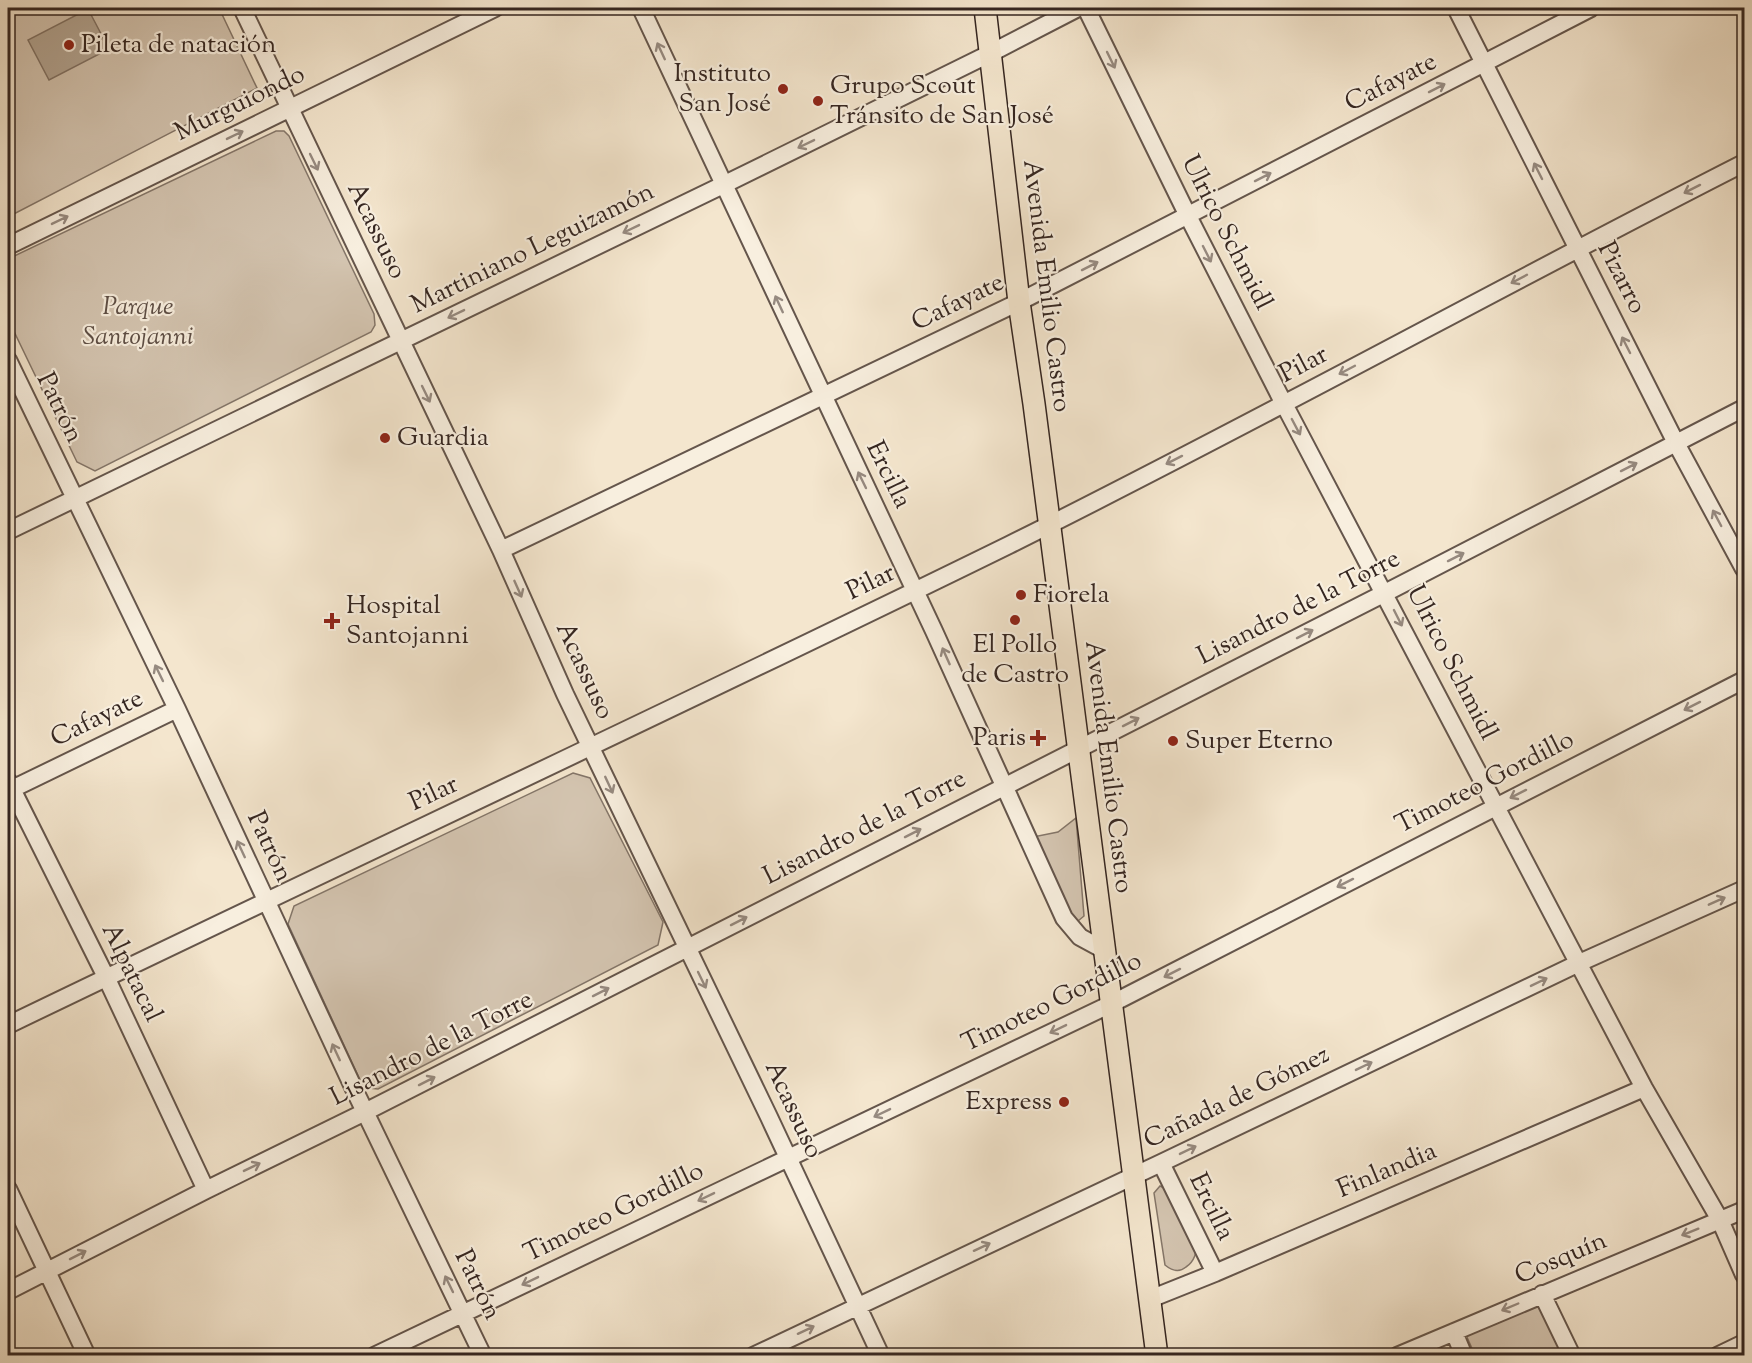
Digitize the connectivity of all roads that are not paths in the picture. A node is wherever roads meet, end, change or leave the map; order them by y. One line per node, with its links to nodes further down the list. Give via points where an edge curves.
1 (242, 8): 11 (street, Acassuso)
2 (495, 8): 11 (street, Murguiondo)
3 (640, 8): 13 (street, Ercilla, one-way to 3)
4 (985, 8): 9 (main road, Avenida Emilio Castro)
5 (1078, 8): 9 (street, Martiniano Leguizamón)
6 (1086, 8): 14 (street, Ulrico Schmidl, one-way to 14)
7 (1456, 8): 10 (street, Pizarro)
8 (1591, 8): 10 (street, Cafayate)
9 (991, 53): 13 (street, Martiniano Leguizamón, one-way to 13); 17 (main road, Avenida Emilio Castro)
10 (1484, 64): 14 (street, Cafayate, one-way to 10); 16 (street, Pizarro, one-way to 10)
11 (289, 109): 15 (street, Murguiondo, one-way to 11); 18 (street, Acassuso, one-way to 18)
12 (1744, 163): 16 (street, Pilar, one-way to 16)
13 (723, 184): 18 (street, Martiniano Leguizamón, one-way to 18); 20 (street, Ercilla, one-way to 13)
14 (1188, 216): 17 (street, Cafayate, one-way to 14); 21 (street, Ulrico Schmidl, one-way to 21)
15 (8, 246)
16 (1576, 248): 21 (street, Pilar, one-way to 21); 23 (street, Pizarro, one-way to 16)
17 (1019, 302): 20 (street, Cafayate); 25 (main road, Avenida Emilio Castro)
18 (401, 341): 24 (street, Martiniano Leguizamón); 27 (street, Acassuso, one-way to 27)
19 (8, 360): 24 (street, Patrón)
20 (822, 397): 27 (street, Cafayate); 29 (street, Ercilla, one-way to 20)
21 (1284, 404): 25 (street, Pilar, one-way to 25); 30 (street, Ulrico Schmidl, one-way to 30)
22 (1744, 408): 23 (street, Lisandro de la Torre)
23 (1676, 443): 28 (street, Pizarro, one-way to 23); 30 (street, Lisandro de la Torre, one-way to 23)
24 (74, 499): 26 (street, Martiniano Leguizamón); 32 (street, Patrón, one-way to 24)
25 (1048, 524): 29 (street, Pilar); 34 (main road, Avenida Emilio Castro)
26 (8, 531)
27 (501, 550): 33 (street, Acassuso, one-way to 33)
28 (1744, 570)
29 (915, 590): 33 (street, Pilar); 35 (street, Ercilla, one-way to 29)
30 (1385, 593): 34 (street, Lisandro de la Torre, one-way to 30); 37 (street, Ulrico Schmidl, one-way to 37)
31 (1744, 680): 37 (street, Timoteo Gordillo, one-way to 37)
32 (177, 709): 36 (street, Cafayate); 39 (street, Patrón, one-way to 32)
33 (591, 748): 39 (street, Pilar); 40 (street, Acassuso, one-way to 40)
34 (1079, 748): 35 (street, Lisandro de la Torre); 41 (main road, Avenida Emilio Castro)
35 (1004, 786): 40 (street, Lisandro de la Torre, one-way to 35); 41 (street, Ercilla, via 1064,918 1080,937)
36 (9, 787): 43 (street, Alpatacal)
37 (1496, 806): 42 (street, Ulrico Schmidl); 44 (street, Timoteo Gordillo, one-way to 44)
38 (1744, 889): 42 (street, Cañada de Gómez, one-way to 38)
39 (266, 902): 43 (street, Pilar); 47 (street, Patrón, one-way to 39)
40 (687, 948): 47 (street, Lisandro de la Torre, one-way to 40); 48 (street, Acassuso, one-way to 48)
41 (1104, 950): 44 (main road, Avenida Emilio Castro)
42 (1579, 963): 46 (street, Ulrico Schmidl); 49 (street, Cañada de Gómez, one-way to 42)
43 (106, 977): 45 (street, Pilar); 52 (street, Alpatacal)
44 (1111, 1004): 48 (street, Timoteo Gordillo, one-way to 48); 50 (main road, Avenida Emilio Castro)
45 (8, 1025)
46 (1644, 1088): 54 (street, Ulrico Schmidl); 56 (street, Finlandia)
47 (365, 1112): 52 (street, Lisandro de la Torre, one-way to 47); 62 (street, Patrón, one-way to 47)
48 (788, 1158): 61 (street, Acassuso); 62 (street, Timoteo Gordillo, one-way to 62)
49 (1161, 1163): 50 (street, Cañada de Gómez); 56 (street, Ercilla)
50 (1135, 1176): 60 (main road, Avenida Emilio Castro); 61 (street, Cañada de Gómez, one-way to 50)
51 (8, 1189): 55 (street)
52 (206, 1190): 55 (street, Lisandro de la Torre, one-way to 52)
53 (1744, 1210): 54 (street, Cosquín)
54 (1720, 1220): 57 (street, Ulrico Schmidl); 59 (street, Cosquín, one-way to 59)
55 (47, 1271): 58 (street, Lisandro de la Torre); 65 (street)
56 (1215, 1273): 60 (street, Finlandia)
57 (1744, 1275)
58 (8, 1291)
59 (1542, 1294): 63 (street, Cosquín, one-way to 63); 73 (street)
60 (1150, 1299): 70 (main road, Avenida Emilio Castro)
61 (857, 1306): 68 (street, Cañada de Gómez, one-way to 61); 69 (street, Acassuso)
62 (463, 1313): 66 (street, Timoteo Gordillo); 67 (street, Patrón)
63 (1454, 1332): 71 (street, Cosquín); 72 (street)
64 (1744, 1343): 74 (street)
65 (87, 1356)
66 (374, 1356)
67 (483, 1356)
68 (753, 1356)
69 (881, 1356)
70 (1157, 1356)
71 (1397, 1356)
72 (1464, 1356)
73 (1572, 1356)
74 (1718, 1356)

